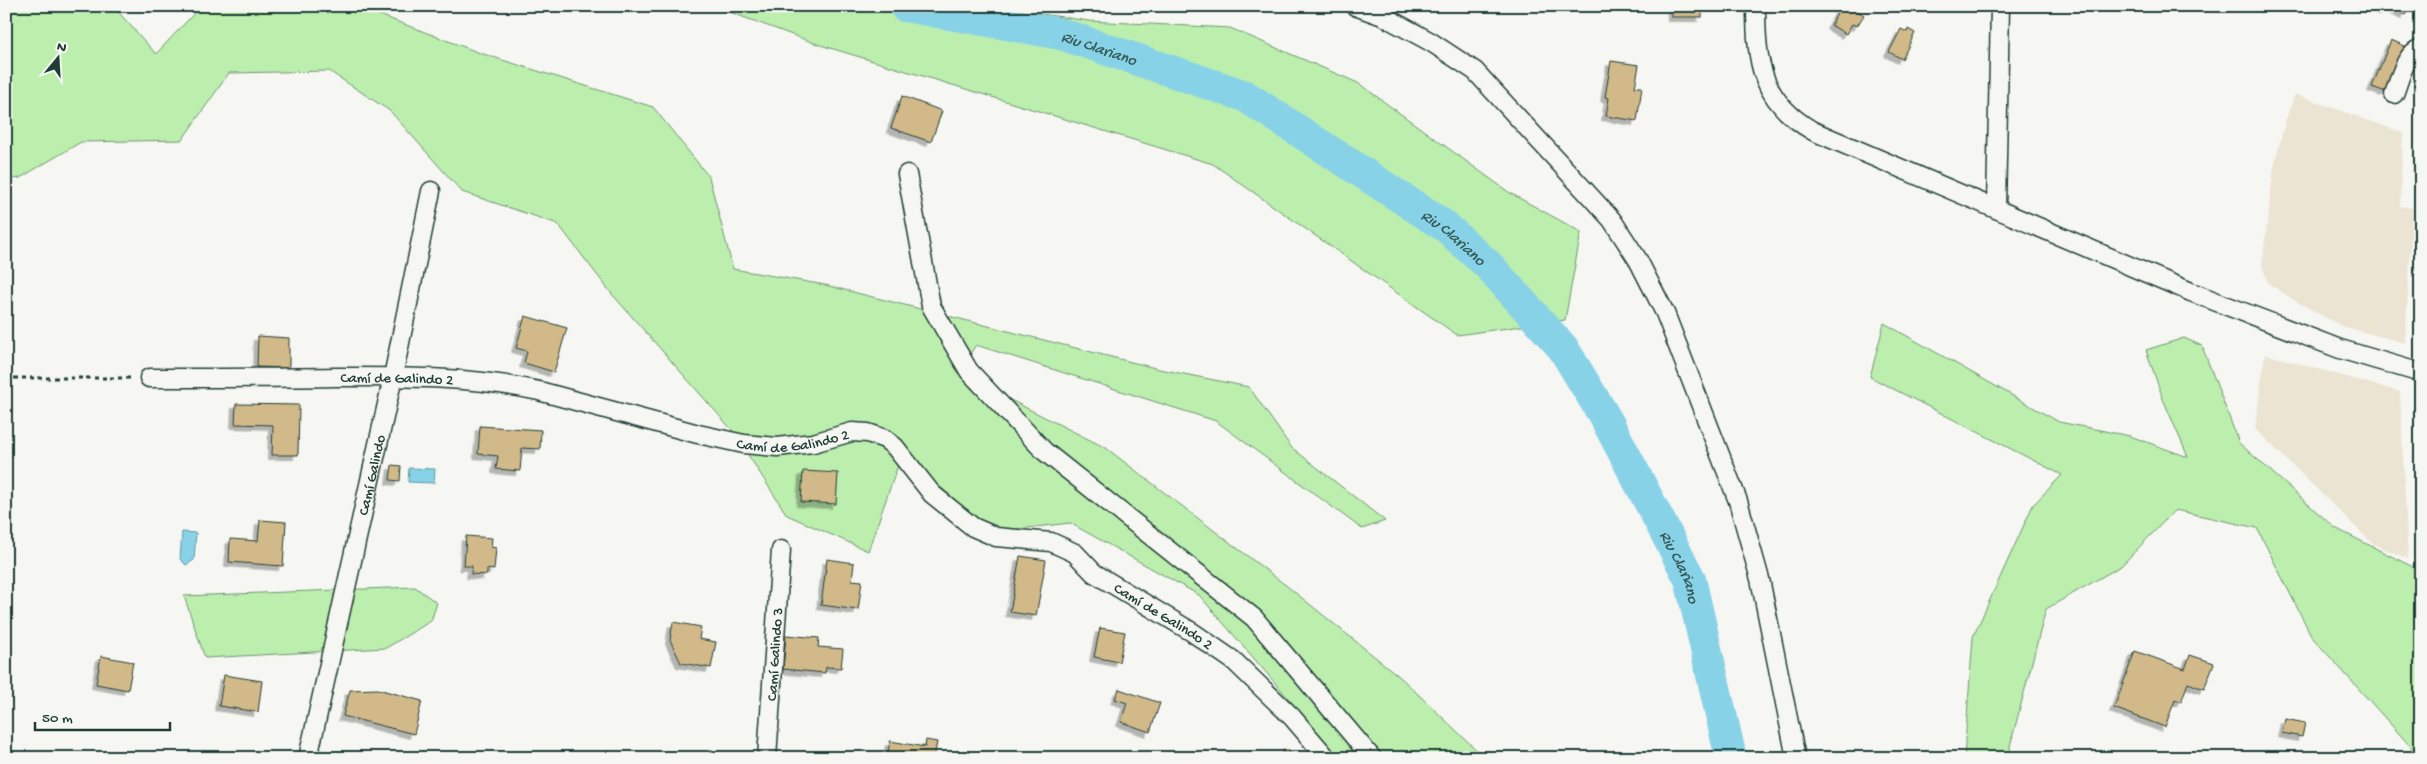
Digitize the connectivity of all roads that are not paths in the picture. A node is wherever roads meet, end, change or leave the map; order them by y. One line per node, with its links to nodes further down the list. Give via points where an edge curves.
1 (1355, 6): 17 (street, via 1383,16 1431,42 1475,71 1612,220 1638,260 1665,313 1738,502 1760,579)
2 (1756, 6): 8 (street, via 1766,85 1782,109 1795,120 1813,131)
3 (2000, 6): 8 (street)
4 (2421, 48): 5 (street, via 2408,59)
5 (2394, 94)
6 (907, 174): 16 (street, via 930,306 969,371 1044,451 1254,618)
7 (431, 192): 10 (street, Camí Galindo)
8 (1996, 209): 9 (street, via 2191,292 2340,349)
9 (2421, 373)
10 (393, 377): 11 (street, Camí de Galindo 2); 13 (street, Camí Galindo); 15 (street, Camí de Galindo 2, via 516,386 744,444 777,447 852,432 877,436 895,447 932,494 973,527 996,537 1051,542 1075,552 1094,573 1234,661 1292,717)
11 (148, 378)
12 (781, 550): 14 (street, Camí Galindo 3)
13 (308, 758)
14 (767, 758)
15 (1327, 758)
16 (1372, 758)
17 (1796, 758)

